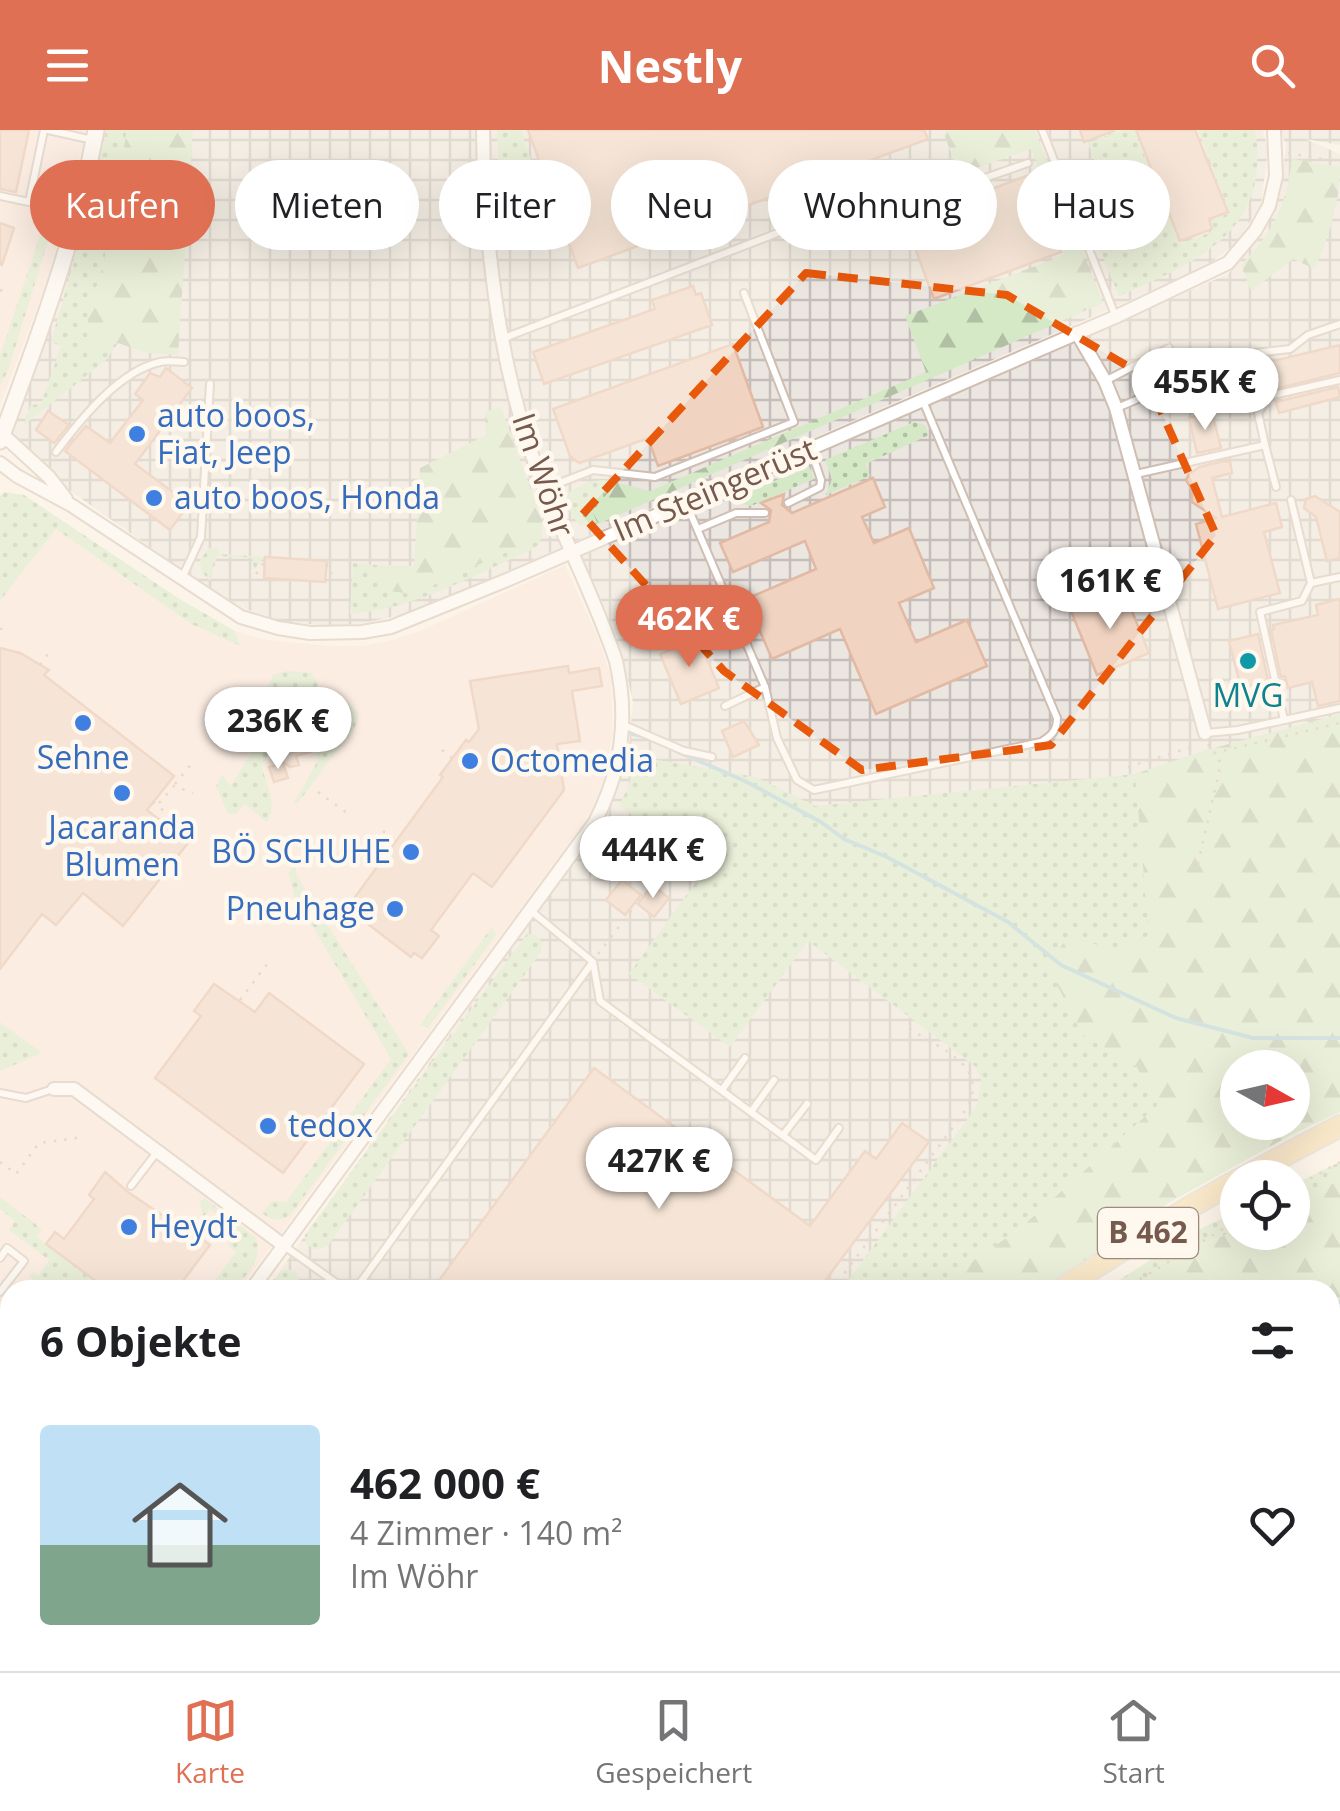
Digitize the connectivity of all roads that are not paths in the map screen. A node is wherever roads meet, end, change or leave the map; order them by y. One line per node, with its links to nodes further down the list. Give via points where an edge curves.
1 (46, 130): 5 (lane); 7 (lane, via 29,202)
2 (483, 130): 12 (street, Im Wöhr)
3 (1042, 130): 9 (lane)
4 (1274, 130): 9 (street, Im Steingerüst, via 1269,206 1256,231 1228,263)
5 (95, 135): 22 (street, via 50,302)
6 (1017, 168): 12 (lane, via 950,190 922,178)
7 (0, 196)
8 (744, 293): 29 (lane, via 794,422 655,476 593,470)
9 (1115, 316): 11 (street, Im Steingerüst)
10 (1340, 324): 15 (lane, via 1290,349 1209,365)
11 (1077, 333): 17 (street); 20 (street, Im Steingerüst)
12 (503, 338): 29 (street, Im Wöhr)
13 (1169, 348): 17 (lane)
14 (184, 362): 25 (lane, via 160,362 124,382 86,412)
15 (1187, 378): 19 (lane); 21 (lane)
16 (1340, 380): 23 (lane, via 1269,396 1258,412)
17 (1106, 381): 21 (street)
18 (210, 384): 38 (lane, via 201,537)
19 (1209, 384)
20 (923, 400): 24 (street, Im Steingerüst); 40 (lane, via 1057,726 1041,742 814,790 797,780 776,738)
21 (1116, 408): 27 (street)
22 (1, 436): 33 (street, Im Steingerüst)
23 (1265, 445): 27 (lane); 28 (lane)
24 (811, 449): 31 (street, Im Steingerüst); 32 (lane, via 820,486)
25 (56, 452)
26 (0, 463): 33 (street, Im Steingerüst)
27 (1135, 474): 45 (street)
28 (1276, 487)
29 (546, 489): 36 (street, Im Wöhr)
30 (1291, 500): 39 (lane)
31 (686, 503): 35 (lane); 36 (street, Im Steingerüst)
32 (788, 503)
33 (71, 505): 38 (street, Im Steingerüst)
34 (765, 513): 35 (lane, via 736,513)
35 (698, 529): 40 (lane)
36 (570, 552): 38 (street, Im Steingerüst, via 412,620 362,632 310,633 262,624); 44 (street, Im Wöhr, via 616,661)
37 (1340, 577): 39 (lane)
38 (182, 579)
39 (1311, 583): 43 (lane, via 1302,601 1260,612)
40 (765, 687): 41 (lane)
41 (725, 706)
42 (1340, 708): 43 (lane)
43 (1284, 720): 45 (lane)
44 (624, 724): 46 (lane); 47 (street, Im Wöhr, via 617,768 595,822)
45 (1206, 738)
46 (712, 758)
47 (530, 910): 48 (lane); 64 (street, Im Wöhr)
48 (593, 962): 52 (lane, via 600,1002); 70 (lane)
49 (745, 1058): 52 (lane)
50 (774, 1080): 55 (lane)
51 (54, 1089): 53 (lane, via 26,1098); 59 (street, via 74,1090)
52 (722, 1090): 55 (lane)
53 (0, 1093)
54 (806, 1104): 58 (lane)
55 (751, 1112): 58 (lane)
56 (1340, 1126): 60 (main road, B 462)
57 (839, 1128): 58 (lane, via 816,1160)
58 (783, 1136)
59 (158, 1151): 61 (lane); 64 (street)
60 (1276, 1160)
61 (131, 1186)
62 (1220, 1190): 71 (main road, B 462)
63 (0, 1237): 65 (lane)
64 (284, 1245): 68 (street, Im Wöhr); 69 (lane)
65 (7, 1248): 66 (lane); 67 (lane, via 24,1261)
66 (0, 1258)
67 (9, 1280)
68 (258, 1280)
69 (332, 1280)
70 (362, 1280)
71 (1075, 1280)

